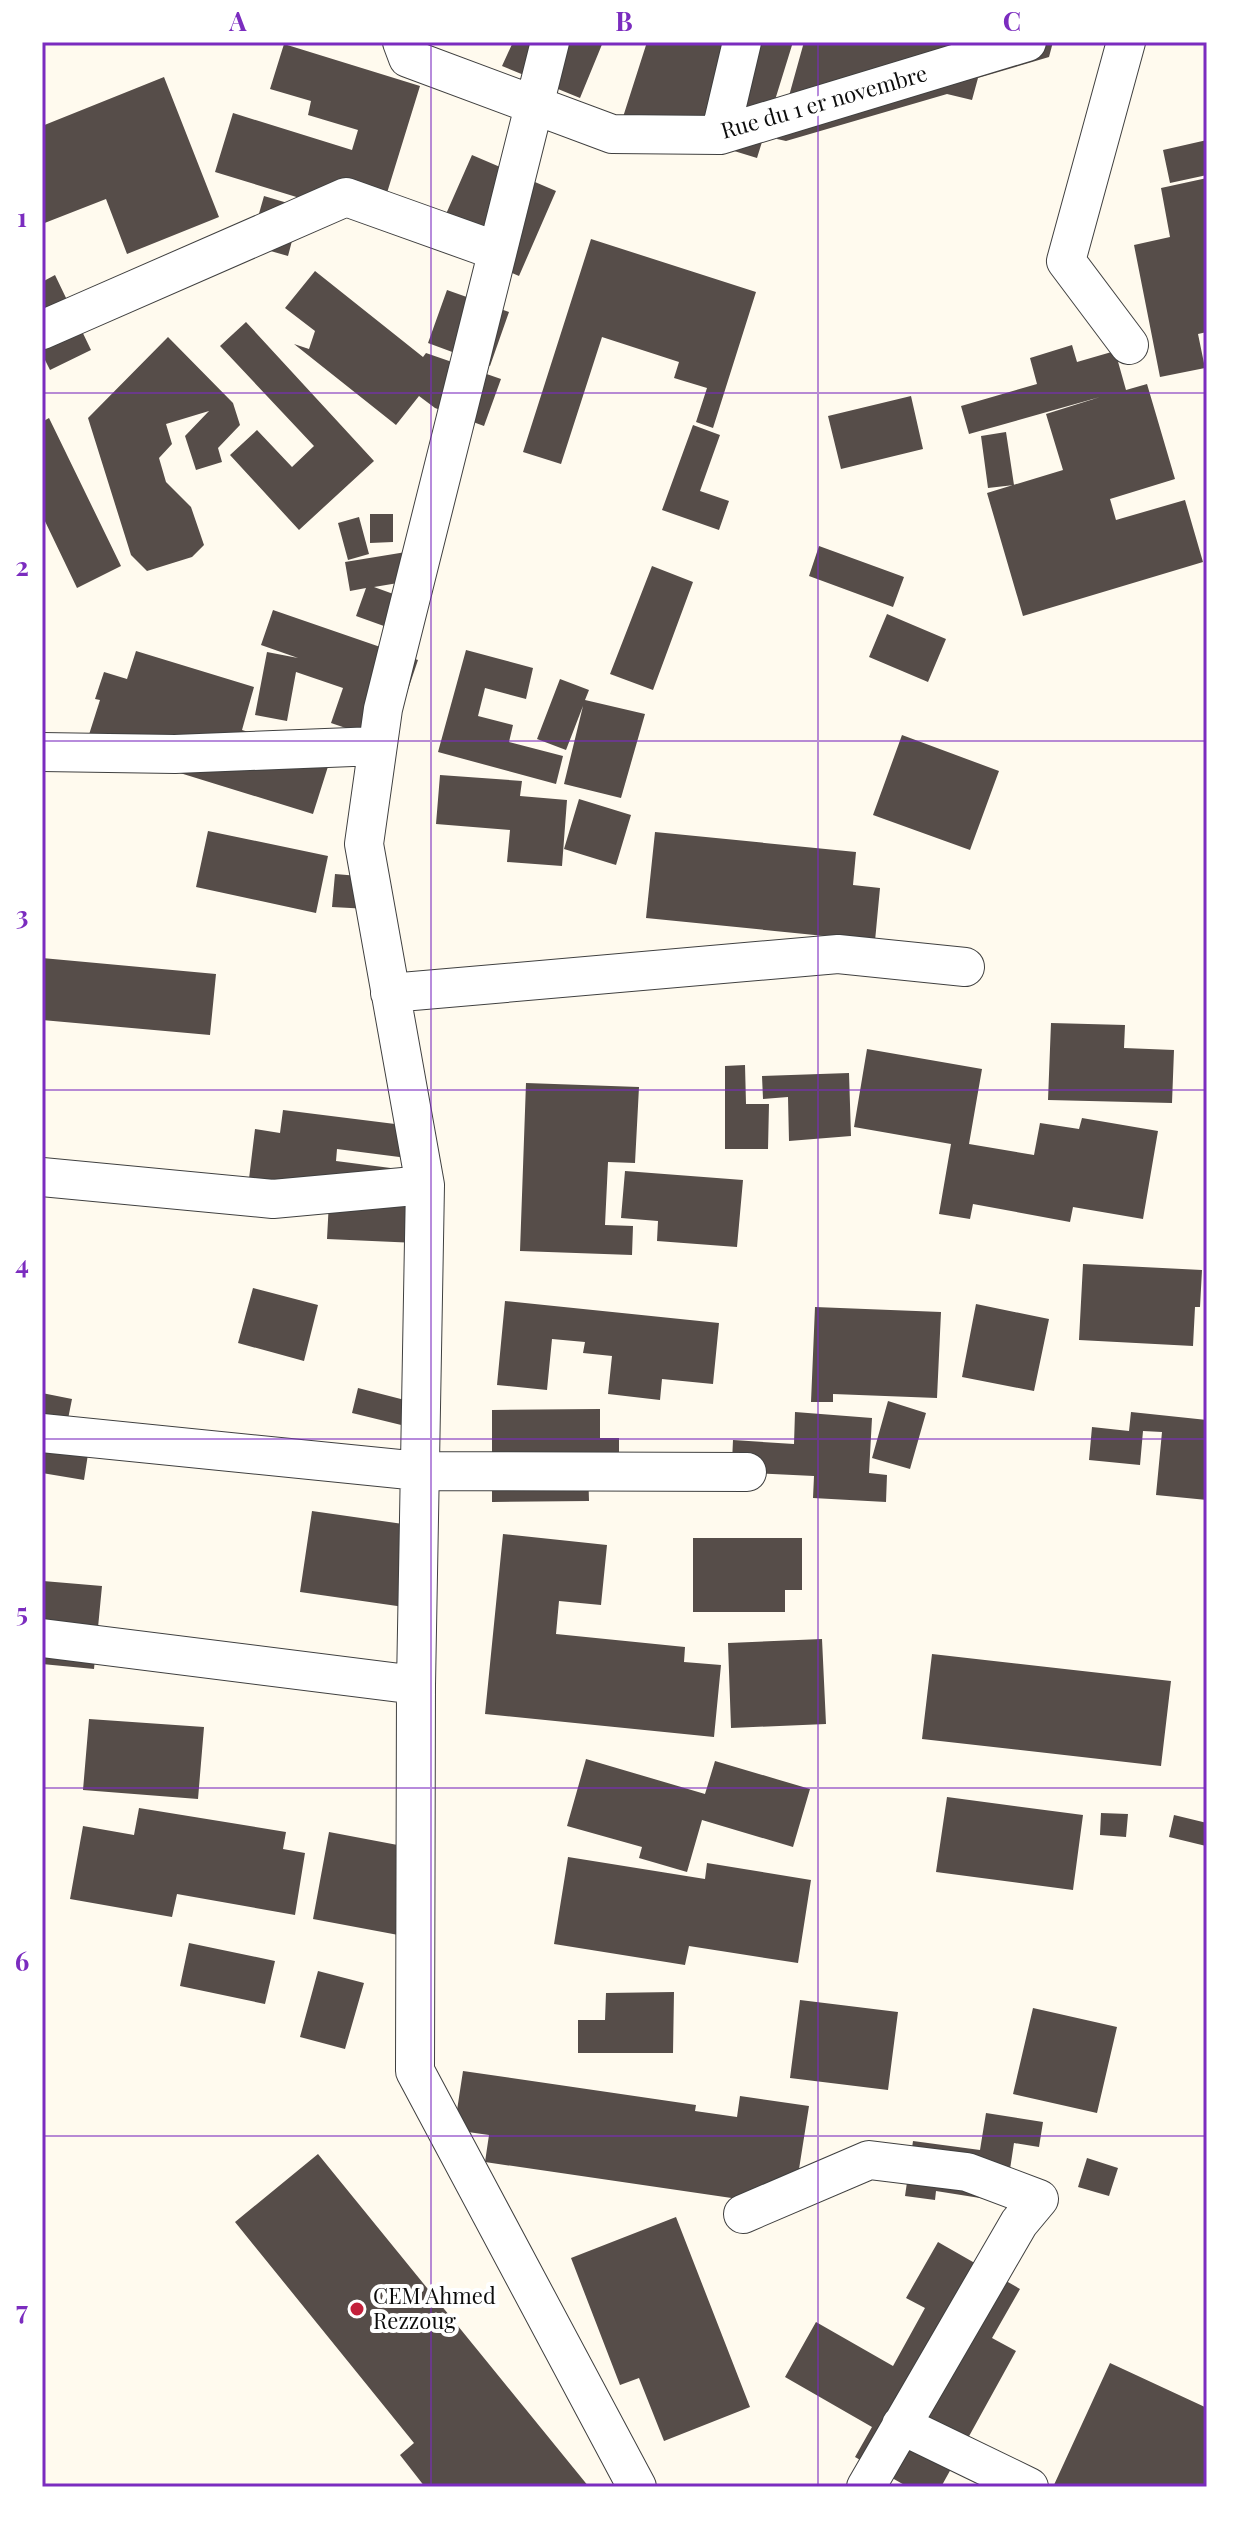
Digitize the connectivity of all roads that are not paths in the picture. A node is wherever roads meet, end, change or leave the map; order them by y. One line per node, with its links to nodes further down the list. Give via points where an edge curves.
1 (402, 42): 6 (street, Rue du 1 er novembre, via 408,58)
2 (550, 42): 6 (street)
3 (742, 42): 7 (street)
4 (1027, 42): 7 (street, Rue du 1 er novembre)
5 (1126, 42): 10 (street, via 1066,261)
6 (534, 105): 7 (street, Rue du 1 er novembre, via 612,134); 8 (street)
7 (720, 135)
8 (497, 251): 9 (street, via 346,197); 11 (street)
9 (42, 330)
10 (1129, 345)
11 (377, 746): 12 (street, via 175,754); 14 (street, via 364,844)
12 (42, 752)
13 (965, 967): 14 (street, via 838,954)
14 (390, 993): 16 (street)
15 (42, 1177): 16 (street, via 273,1199)
16 (425, 1185): 18 (street)
17 (42, 1433): 18 (street)
18 (419, 1471): 19 (street); 21 (street)
19 (747, 1472)
20 (42, 1638): 21 (street)
21 (416, 1685): 24 (street, via 415,2071)
22 (743, 2214): 23 (street, via 869,2160 967,2172 1039,2199 1019,2223)
23 (901, 2425): 25 (street); 26 (street)
24 (637, 2487)
25 (866, 2487)
26 (1029, 2487)

